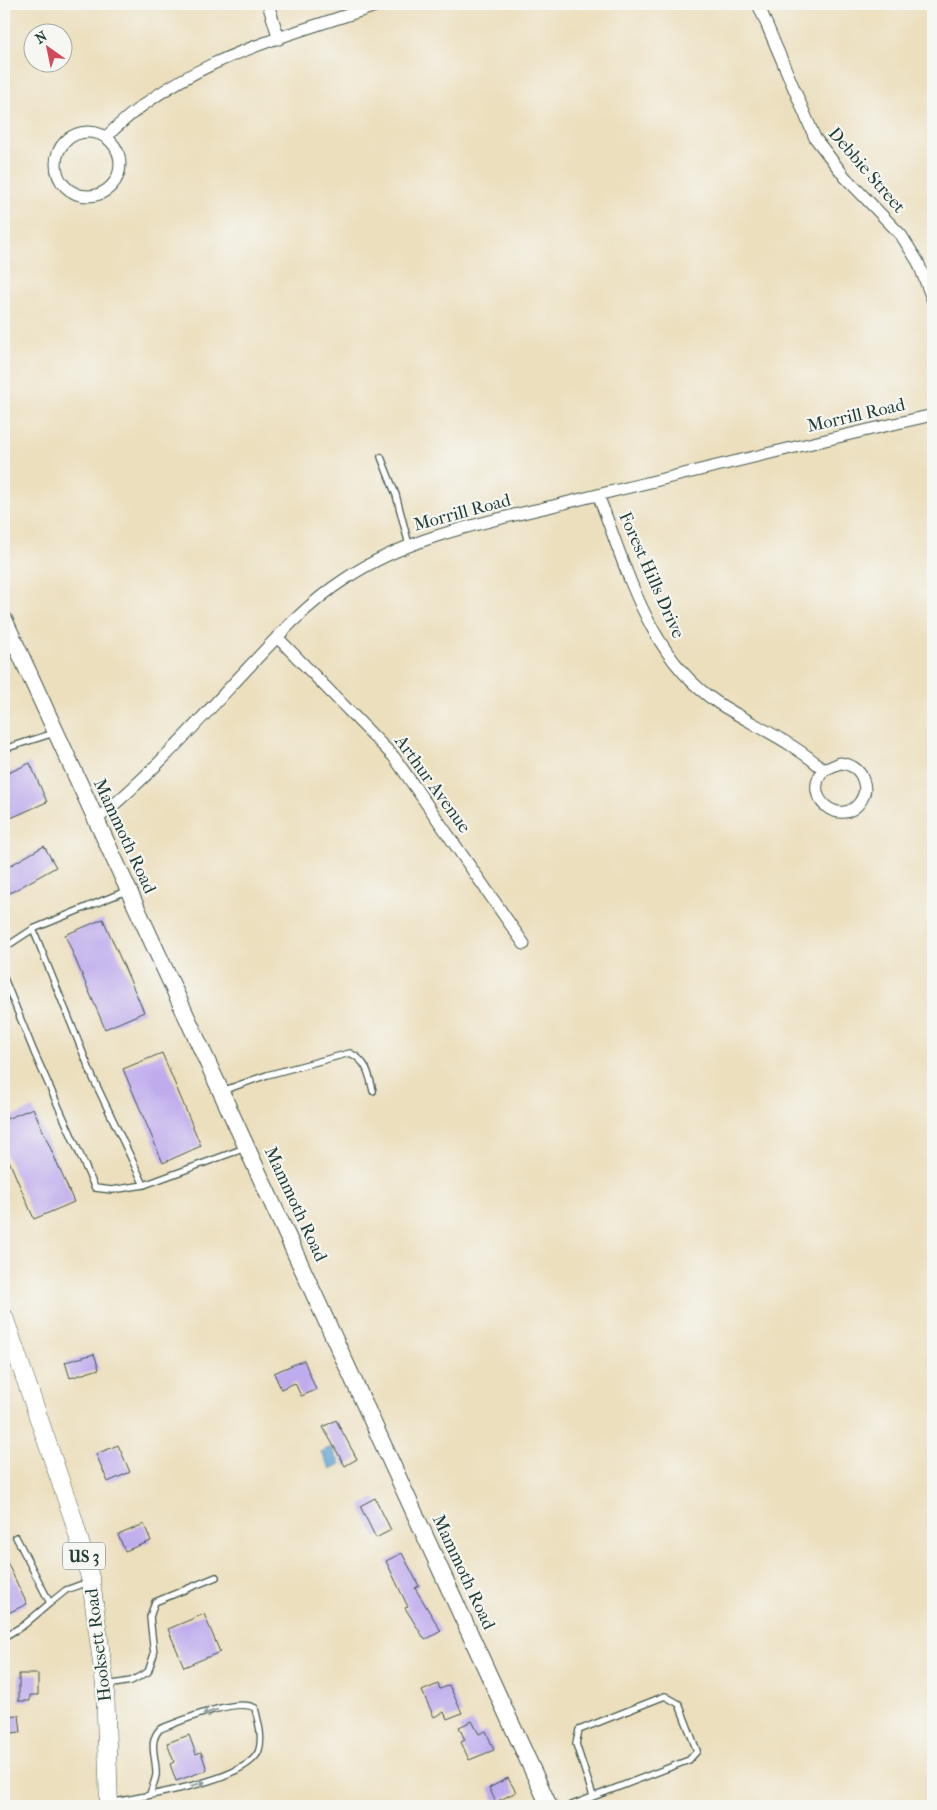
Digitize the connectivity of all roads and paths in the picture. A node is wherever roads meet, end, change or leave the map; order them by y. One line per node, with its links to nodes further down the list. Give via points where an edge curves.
1 (268, 4): 4 (street)
2 (381, 4): 4 (street)
3 (758, 4): 6 (street, Debbie Street, via 815,138 845,177 902,235 918,262)
4 (279, 39): 5 (street, via 230,56 185,77 142,104)
5 (106, 137): 5 (street, via 80,132 62,144 56,157 56,170 67,188 79,194 93,195 111,186 118,174 120,160 116,147)
6 (933, 301)
7 (933, 415): 9 (street, Morrill Road)
8 (381, 457): 10 (lane, via 396,495)
9 (598, 495): 10 (street, Morrill Road, via 463,528); 15 (street, Forest Hills Drive, via 634,589 671,660 718,702 793,745)
10 (409, 545): 12 (street, Morrill Road, via 373,561 344,579)
11 (4, 619): 13 (main road, Mammoth Road)
12 (278, 637): 16 (street, Morrill Road, via 170,752); 19 (street, Arthur Avenue, via 394,757)
13 (54, 733): 14 (lane); 16 (main road, Mammoth Road)
14 (4, 749)
15 (824, 770): 15 (street, via 834,764 846,764 860,772 864,794 855,807 840,812 823,804 816,787)
16 (96, 820): 17 (main road, Mammoth Road)
17 (128, 890): 18 (lane); 22 (main road, Mammoth Road)
18 (33, 929): 20 (lane); 25 (lane, via 93,1078)
19 (524, 944)
20 (4, 948)
21 (4, 978): 25 (lane, via 95,1188 112,1190)
22 (222, 1091): 23 (lane, via 267,1075 350,1053 361,1058 369,1070); 24 (main road, Mammoth Road)
23 (373, 1091)
24 (248, 1146): 25 (lane); 36 (main road, Mammoth Road)
25 (144, 1185)
26 (4, 1317): 29 (main road, Hooksett Road / US 3, via 73,1518)
27 (16, 1537): 30 (lane)
28 (216, 1578): 32 (lane, via 155,1602 150,1617 154,1654 148,1672 131,1681)
29 (91, 1581): 30 (lane, via 66,1590); 32 (main road, Hooksett Road / US 3)
30 (50, 1603): 31 (lane)
31 (4, 1636)
32 (105, 1685): 35 (main road, Hooksett Road / US 3)
33 (150, 1794): 33 (lane, one-way to 33, via 206,1781 247,1766 257,1755 261,1741 255,1708 248,1704 234,1705 160,1729 152,1744 156,1777); 35 (lane)
34 (593, 1796): 34 (lane, via 689,1760 697,1751 679,1704 665,1696 579,1730 576,1744); 37 (lane)
35 (109, 1805)
36 (549, 1806)
37 (568, 1806)

